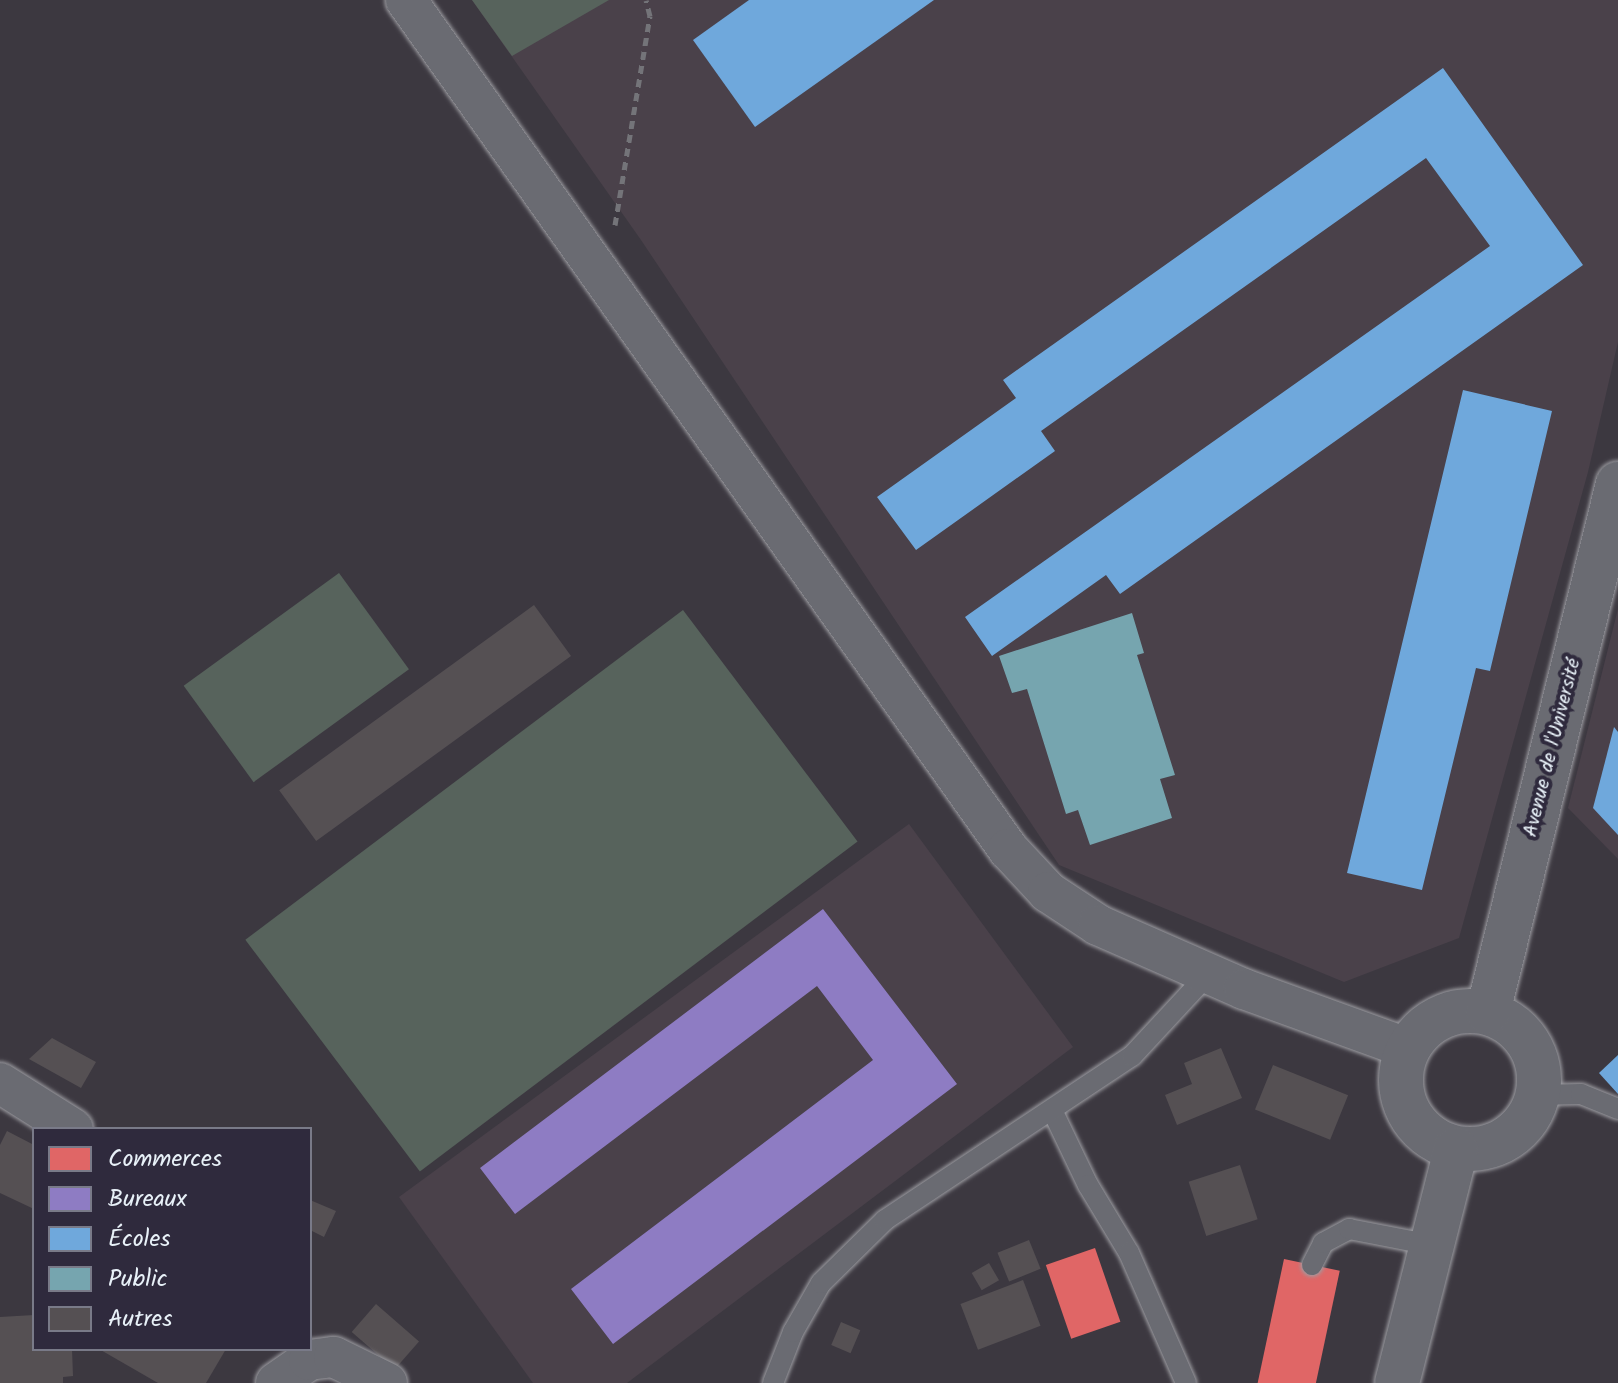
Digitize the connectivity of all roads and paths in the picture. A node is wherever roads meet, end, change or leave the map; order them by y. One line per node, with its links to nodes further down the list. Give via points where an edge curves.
1 (406, 0): 3 (street)
2 (646, 0): 3 (path, via 650,16)
3 (606, 281): 6 (street, via 1008,849 1048,892 1098,925)
4 (1618, 484): 5 (street, Avenue de l'Université)
5 (1611, 544): 7 (street, Avenue de l'Université)
6 (1210, 972): 8 (street); 12 (lane, via 1132,1056)
7 (1488, 1012): 8 (street, via 1457,1010 1428,1023); 10 (street, via 1516,1026 1534,1050 1541,1080)
8 (1407, 1048): 14 (street, via 1399,1080 1407,1111 1427,1135)
9 (0, 1083): 13 (street)
10 (1537, 1095): 11 (lane, via 1581,1094); 14 (street, via 1515,1134 1486,1148)
11 (1618, 1109)
12 (1052, 1110): 20 (lane, via 885,1220 821,1283 793,1332); 21 (lane, via 1129,1253)
13 (70, 1127)
14 (1456, 1149): 15 (street)
15 (1432, 1245): 16 (lane, via 1349,1229 1323,1243); 22 (street)
16 (1312, 1265)
17 (309, 1354): 18 (street); 19 (street, via 334,1357)
18 (276, 1383)
19 (387, 1383)
20 (773, 1383)
21 (1186, 1383)
22 (1397, 1383)

